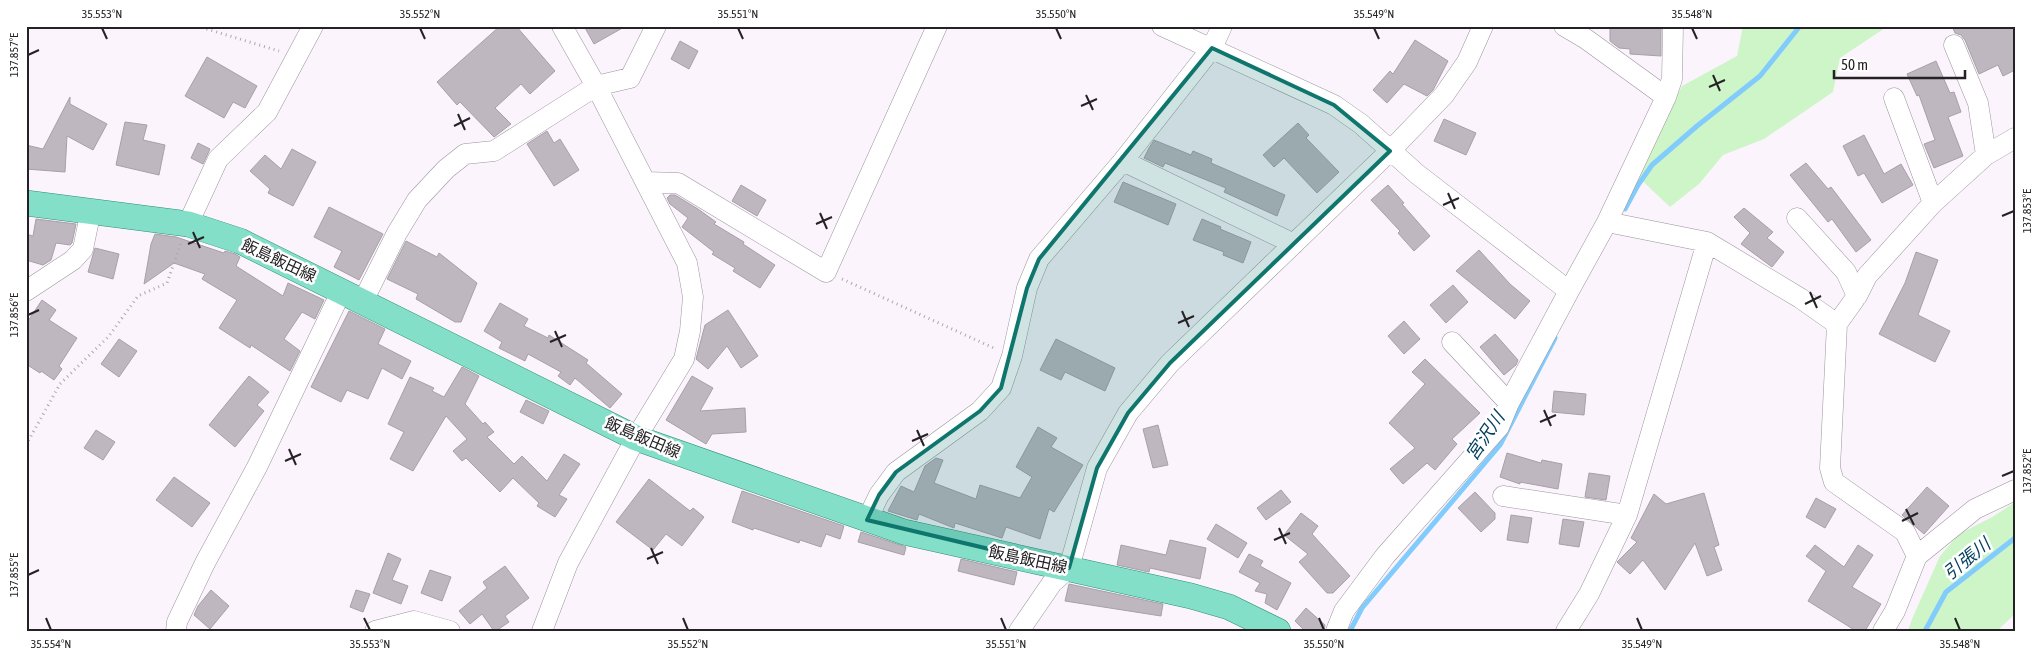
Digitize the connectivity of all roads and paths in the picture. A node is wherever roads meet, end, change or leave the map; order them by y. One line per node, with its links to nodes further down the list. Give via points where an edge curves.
1 (197, 26): 13 (path)
2 (313, 26): 13 (street)
3 (562, 26): 14 (street)
4 (656, 26): 14 (street, via 630,78)
5 (937, 26): 30 (street)
6 (1162, 26): 12 (street)
7 (1222, 26): 12 (street)
8 (1483, 26): 18 (street, via 1467,62 1444,95)
9 (1564, 26): 15 (street)
10 (1673, 26): 15 (street, via 1672,79)
11 (1954, 46): 19 (street, via 1978,103)
12 (1212, 48): 18 (street, via 1334,105); 20 (street)
13 (296, 57): 27 (street, via 267,112 218,159)
14 (596, 86): 21 (street); 35 (street, via 494,151 465,154 446,168 417,200)
15 (1666, 97): 26 (street)
16 (1894, 98): 23 (street)
17 (2015, 138): 19 (street)
18 (1390, 151): 29 (street); 33 (street)
19 (1986, 155): 23 (street)
20 (1123, 161): 29 (street); 38 (street, via 1040,259 1028,288)
21 (646, 182): 30 (street, via 678,183); 40 (street, via 687,263 694,297 684,359)
22 (26, 203): 24 (main road, 飯島飯田線)
23 (1933, 203): 34 (street, via 1867,276)
24 (91, 210): 27 (main road, 飯島飯田線); 32 (street, via 83,250)
25 (1797, 218): 34 (street, via 1846,272)
26 (1607, 222): 28 (street); 33 (street)
27 (188, 224): 31 (main road, 飯島飯田線, via 240,240); 41 (path, via 167,283 138,296 109,336 60,384)
28 (1707, 242): 36 (street); 44 (street)
29 (1294, 244): 47 (street, via 1170,362 1128,413 1097,468)
30 (826, 272): 38 (path)
31 (342, 290): 35 (main road, 飯島飯田線); 48 (street, via 257,468 205,563 177,622)
32 (26, 291)
33 (1569, 291): 39 (street)
34 (1857, 296): 36 (street)
35 (364, 301): 40 (main road, 飯島飯田線)
36 (1837, 324): 46 (street, via 1830,468 1834,482 1905,532)
37 (1452, 342): 39 (street)
38 (1012, 356): 45 (street, via 1001,388 980,410 896,472 879,495)
39 (1509, 403): 54 (street, via 1499,426 1385,556 1344,611)
40 (636, 438): 45 (main road, 飯島飯田線); 51 (street, via 568,563)
41 (26, 445)
42 (2015, 490): 46 (street, via 1975,509)
43 (1502, 496): 44 (street)
44 (1628, 515): 55 (street, via 1589,594)
45 (867, 520): 47 (main road, 飯島飯田線, via 904,532)
46 (1917, 556): 56 (street, via 1895,611)
47 (1069, 568): 52 (street, via 1052,583); 53 (main road, 飯島飯田線, via 1229,607)
48 (176, 631)
49 (375, 631): 50 (street, via 414,621)
50 (450, 631)
51 (542, 631)
52 (1018, 631)
53 (1278, 631)
54 (1336, 631)
55 (1566, 631)
56 (1883, 631)

